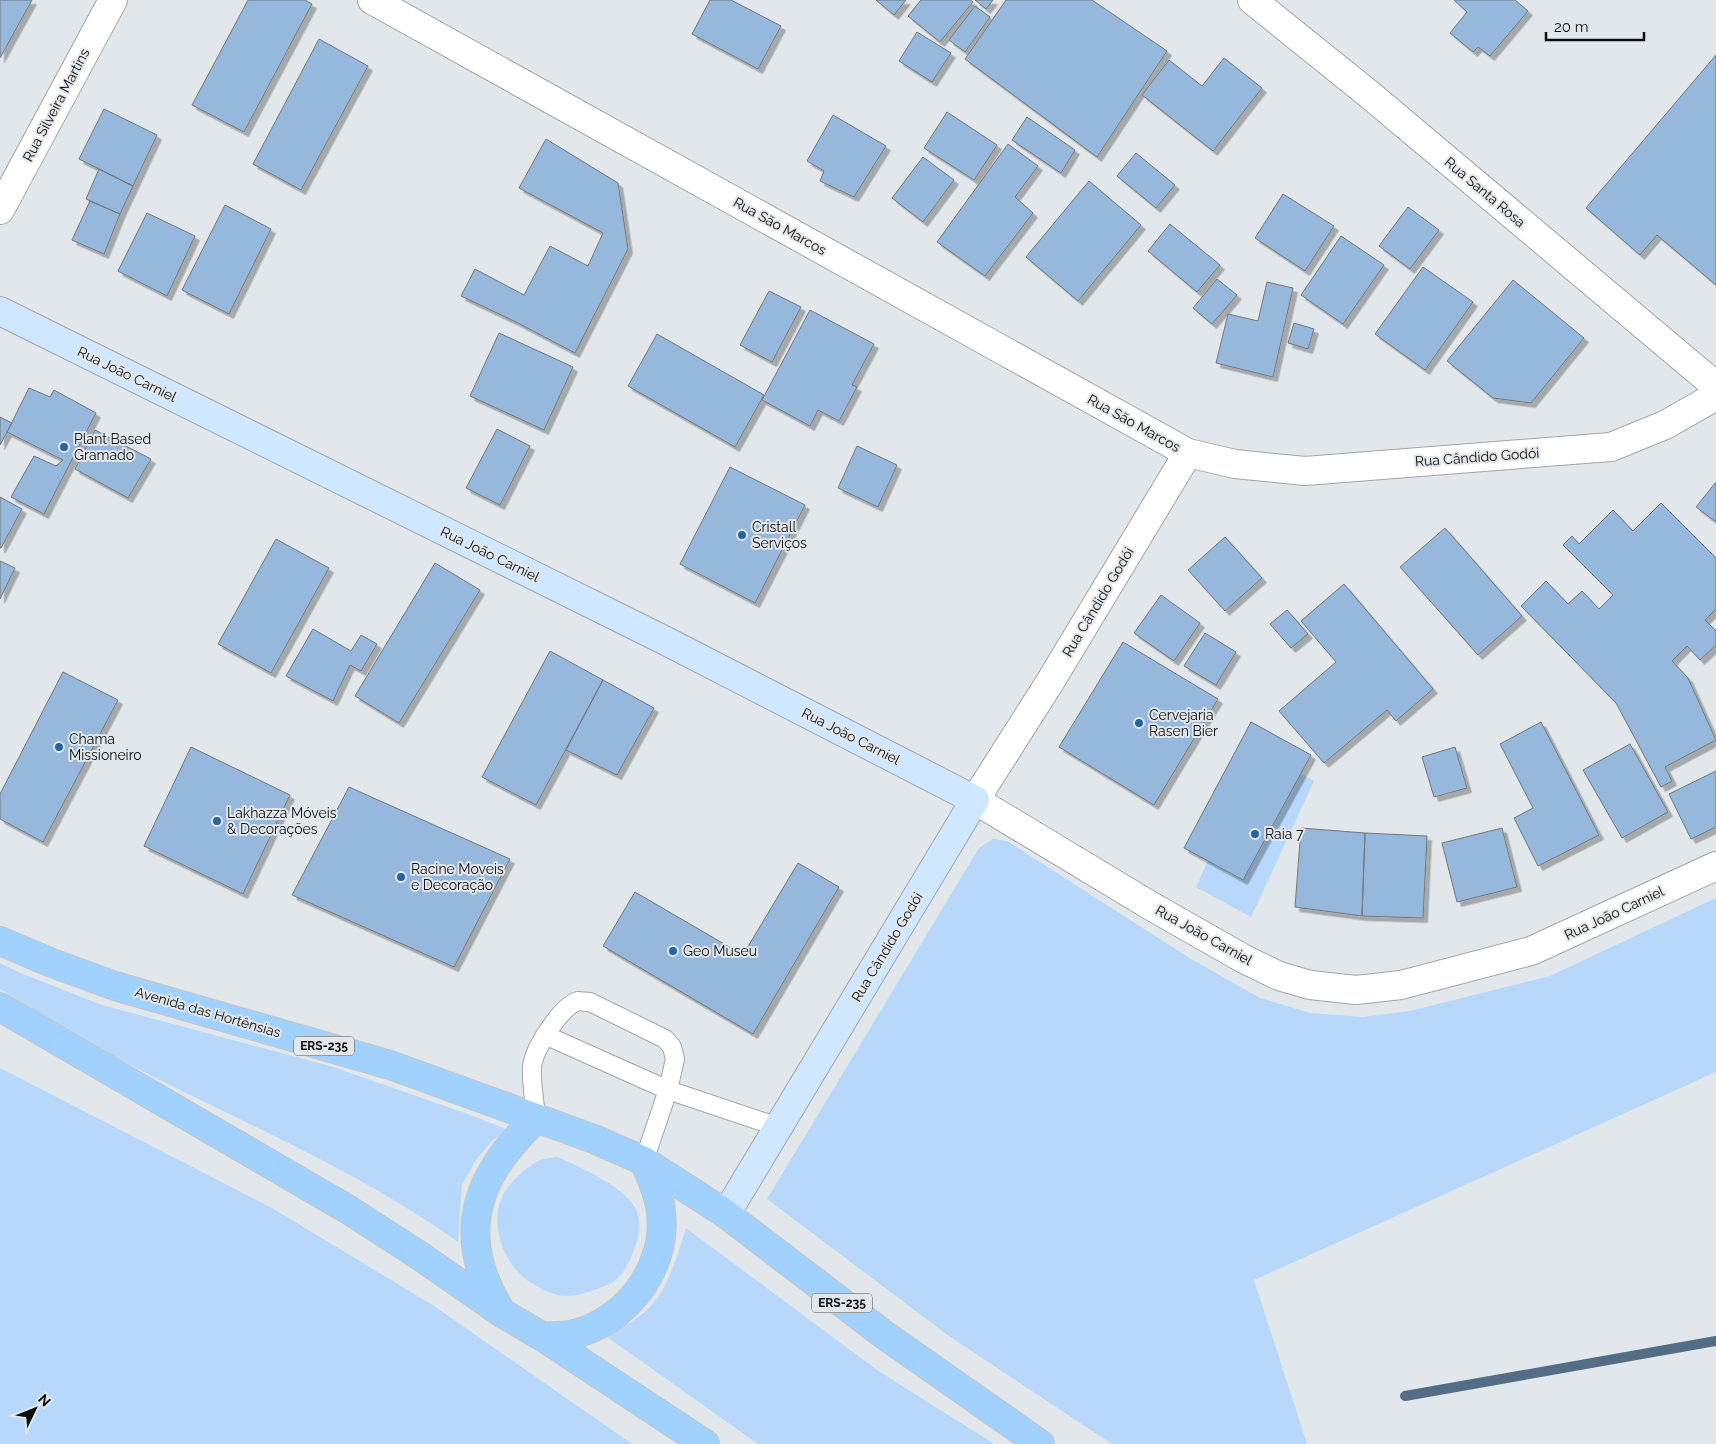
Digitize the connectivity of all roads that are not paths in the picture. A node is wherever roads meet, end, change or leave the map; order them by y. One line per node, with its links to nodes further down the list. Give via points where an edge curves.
1 (113, 0): 4 (street, Rua Silveira Martins)
2 (372, 0): 8 (street, Rua São Marcos)
3 (1252, 0): 6 (street, Rua Santa Rosa)
4 (0, 210)
5 (0, 311): 9 (street, Rua João Carniel, via 664,640)
6 (1716, 386)
7 (1716, 396): 8 (street, Rua Cândido Godói, via 1665,425 1611,447 1305,471 1234,464)
8 (1188, 453): 9 (street, Rua Cândido Godói)
9 (975, 800): 10 (street, Rua João Carniel, via 1244,959 1279,976 1310,985 1356,990 1401,985 1531,951); 16 (street, Rua Cândido Godói)
10 (1716, 866)
11 (0, 941): 15 (main road, Avenida das Hortênsias / ERS-235, via 115,986 390,1065)
12 (0, 1007): 19 (main road, via 349,1210)
13 (545, 1035): 14 (lane); 14 (lane, via 566,1009 578,1001 590,1002 665,1039 675,1059); 15 (lane, via 532,1066)
14 (668, 1090): 16 (lane); 17 (lane)
15 (536, 1118): 17 (main road, Avenida das Hortênsias / ERS-235); 19 (main road, via 494,1168 476,1216 475,1242 479,1267 488,1291)
16 (778, 1127): 18 (street, Rua Cândido Godói)
17 (644, 1161): 18 (main road, ERS-235); 20 (main road, via 656,1186 661,1214 660,1241 652,1267 639,1291 620,1311 597,1326 571,1334)
18 (726, 1214): 22 (main road, ERS-235, via 883,1334)
19 (502, 1313): 20 (main road)
20 (543, 1337): 21 (main road)
21 (705, 1444)
22 (1040, 1444)

